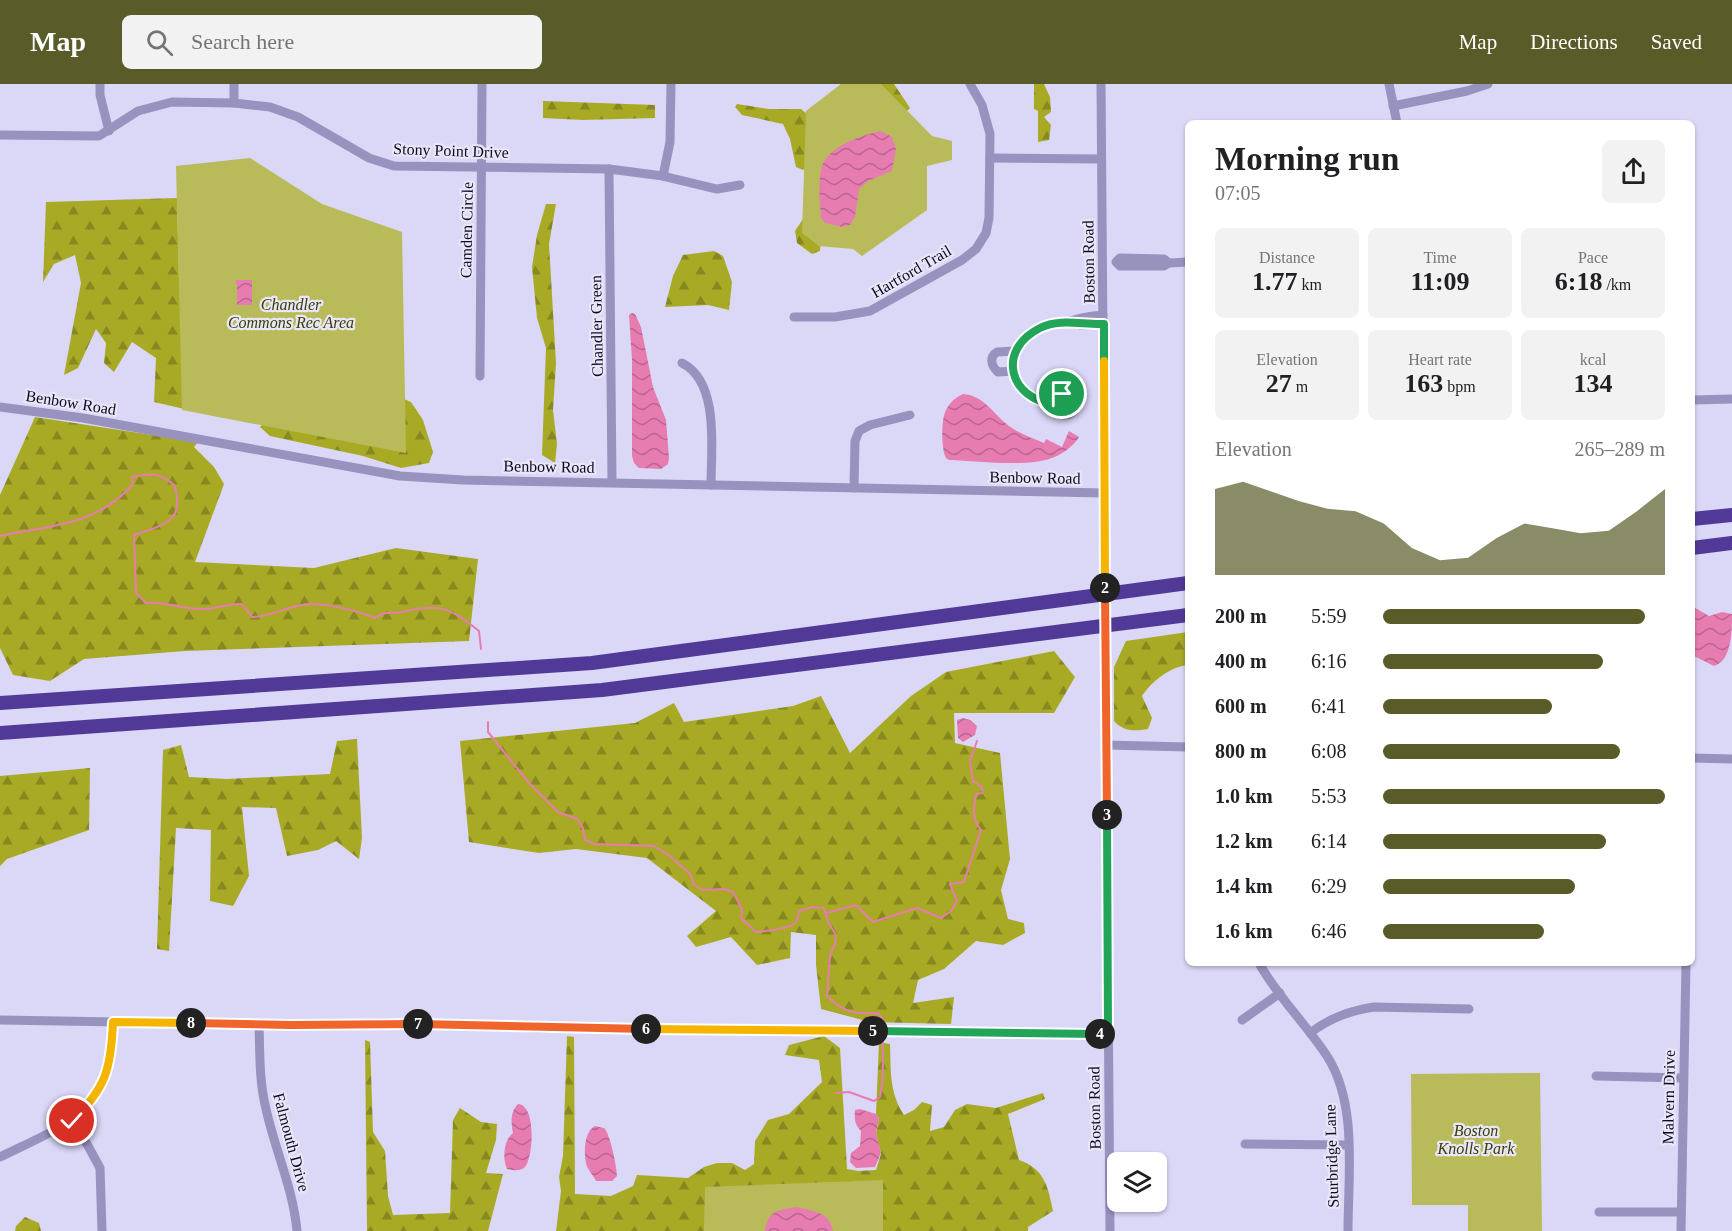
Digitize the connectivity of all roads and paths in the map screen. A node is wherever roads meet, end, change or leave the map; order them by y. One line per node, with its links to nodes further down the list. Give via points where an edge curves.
1 (100, 84): 12 (street)
2 (234, 84): 9 (street)
3 (482, 84): 16 (street, Camden Circle)
4 (670, 84): 18 (street, via 670,142)
5 (970, 84): 14 (street, Hartford Trail, via 987,119)
6 (1101, 84): 15 (street, Boston Road)
7 (1389, 84): 10 (street)
8 (1488, 84): 10 (street)
9 (234, 103): 12 (street, Stony Point Drive, via 172,102 138,111); 16 (street, Stony Point Drive, via 270,106 298,117 369,158 394,166)
10 (1393, 106): 11 (street)
11 (1396, 120)
12 (109, 131): 13 (street, Stony Point Drive, via 99,136)
13 (0, 135)
14 (990, 158): 15 (street); 22 (street, Hartford Trail, via 990,218 976,249 870,311 835,317)
15 (1101, 159): 20 (street, Boston Road)
16 (482, 166): 17 (street, Stony Point Drive); 27 (street, Camden Circle)
17 (609, 169): 18 (street, Stony Point Drive); 33 (street, Chandler Green)
18 (663, 176): 19 (street, Stony Point Drive, via 717,189)
19 (740, 185)
20 (1102, 262): 21 (street, via 1116,262 1120,258); 23 (street, Boston Road)
21 (1185, 262)
22 (794, 317)
23 (1103, 320): 24 (street, via 1080,317 1041,328); 36 (street, Boston Road)
24 (1015, 351): 26 (street); 26 (street, via 997,352 992,361 998,372)
25 (682, 363): 34 (street, via 698,376 710,409)
26 (1013, 372): 30 (street, via 1034,399)
27 (480, 376)
28 (1732, 399): 29 (street)
29 (1695, 400)
30 (1054, 404)
31 (0, 407): 33 (street, Benbow Road, via 83,418 400,476)
32 (910, 415): 35 (street, via 859,431 855,441)
33 (612, 482): 34 (street, Benbow Road)
34 (711, 485): 35 (street, Benbow Road)
35 (854, 488): 36 (street, Benbow Road)
36 (1104, 493): 45 (street, Boston Road)
37 (1732, 515): 38 (highway)
38 (1695, 519)
39 (1732, 543): 40 (highway)
40 (1695, 548)
41 (1185, 583): 43 (highway, via 592,663)
42 (1185, 615): 44 (highway, via 602,690)
43 (0, 703)
44 (0, 733)
45 (1106, 745): 46 (street); 58 (street, Boston Road)
46 (1185, 747)
47 (1695, 758): 48 (street)
48 (1732, 759)
49 (1261, 966): 51 (street, Sturbridge Lane)
50 (1686, 966): 60 (street, Malvern Drive)
51 (1280, 993): 54 (street); 57 (street, Sturbridge Lane)
52 (1469, 1009): 57 (street, via 1360,1009 1335,1017)
53 (0, 1020): 55 (street)
54 (1242, 1020)
55 (113, 1022): 56 (street); 61 (street, via 112,1054 105,1077 92,1100)
56 (259, 1025): 58 (street, via 386,1023); 68 (street, Falmouth Drive, via 266,1109 288,1181)
57 (1310, 1033): 63 (street, Sturbridge Lane, via 1331,1062 1341,1085 1348,1116)
58 (1108, 1034): 69 (street, Boston Road)
59 (1596, 1076): 60 (street)
60 (1683, 1078): 66 (street, Malvern Drive)
61 (72, 1121): 64 (street); 67 (street, via 100,1168)
62 (1245, 1144): 63 (street)
63 (1348, 1144): 70 (street, Sturbridge Lane)
64 (0, 1157)
65 (1599, 1212): 66 (street)
66 (1681, 1212): 71 (street, Malvern Drive)
67 (102, 1231)
68 (297, 1231)
69 (1110, 1231)
70 (1348, 1231)
71 (1681, 1231)

